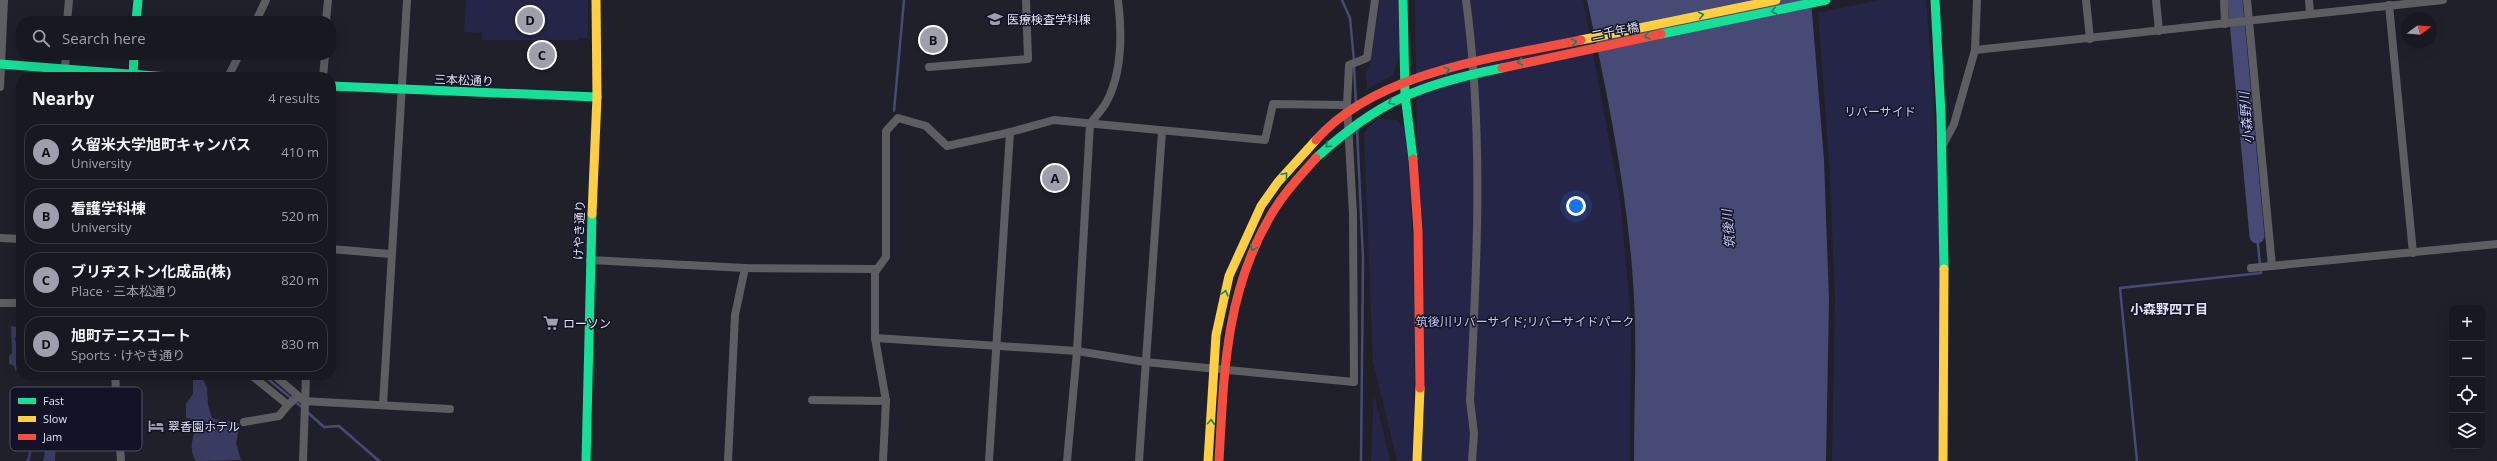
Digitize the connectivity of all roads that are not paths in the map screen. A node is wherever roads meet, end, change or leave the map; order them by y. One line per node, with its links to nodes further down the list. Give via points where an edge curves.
1 (4, 0): 39 (street)
2 (68, 0): 26 (street)
3 (138, 0): 27 (street)
4 (266, 0): 28 (street)
5 (328, 0): 29 (street)
6 (407, 0): 49 (street)
7 (596, 0): 51 (street, けやき通り)
8 (1026, 0): 40 (street, via 1028,59)
9 (1118, 0): 53 (street, via 1119,65 1107,101)
10 (1375, 0): 52 (street, via 1366,58 1350,63)
11 (1403, 0): 46 (street)
12 (1466, 0): 99 (street, via 1474,85 1477,190 1470,400 1474,434)
13 (1776, 0): 46 (street, 二千年橋, one-way to 13, via 1484,60)
14 (1826, 0): 50 (street, 二千年橋, one-way to 50, via 1500,66)
15 (1935, 0): 56 (street)
16 (1977, 0): 34 (street)
17 (2086, 0): 33 (street)
18 (2156, 0): 32 (street)
19 (2224, 0): 31 (street)
20 (2247, 0): 30 (street)
21 (2309, 0): 25 (street)
22 (2443, 0): 24 (street)
23 (2367, 4): 24 (street); 25 (street)
24 (2389, 5): 61 (street)
25 (2310, 13): 30 (street)
26 (68, 16)
27 (136, 16)
28 (258, 16)
29 (326, 16)
30 (2248, 21): 31 (street); 64 (street)
31 (2225, 24): 32 (street)
32 (2159, 31): 33 (street)
33 (2090, 39): 34 (street)
34 (1975, 50): 56 (street, via 1954,124)
35 (66, 60): 41 (street)
36 (134, 60): 43 (street)
37 (236, 60): 44 (street)
38 (325, 60): 45 (street)
39 (1, 64): 41 (street); 48 (street)
40 (929, 67)
41 (65, 68): 42 (street)
42 (99, 72)
43 (133, 72)
44 (230, 72)
45 (323, 72)
46 (1407, 82): 50 (street); 74 (street, 二千年橋, one-way to 46, via 1220,310 1229,276 1261,206 1278,182 1322,134 1346,114 1370,99)
47 (336, 86): 49 (street, 三本松通り)
48 (0, 87)
49 (400, 90): 51 (street, 三本松通り); 62 (street)
50 (1408, 94): 75 (street, 二千年橋, one-way to 75, via 1351,126 1307,165 1271,213 1240,281 1232,313); 98 (street, via 1418,231 1420,376)
51 (597, 97): 63 (street, けやき通り)
52 (1347, 105): 54 (street, via 1273,104 1265,140); 75 (street, via 1353,214 1354,382)
53 (1090, 124): 54 (street); 55 (street, via 1054,120); 72 (street)
54 (1162, 131): 73 (street)
55 (1010, 132): 67 (street, via 947,146 926,126 898,118 886,131 886,257); 71 (street)
56 (1942, 148): 100 (street, via 1945,354)
57 (0, 238): 58 (street)
58 (16, 239)
59 (2497, 244): 61 (street)
60 (336, 249): 62 (street)
61 (2413, 253): 64 (street)
62 (390, 254): 84 (street)
63 (590, 260): 65 (street); 90 (street, けやき通り)
64 (2272, 266): 66 (street)
65 (745, 268): 67 (street, via 875,269); 91 (street, via 735,315)
66 (2251, 268)
67 (875, 272): 70 (street)
68 (0, 303): 69 (street)
69 (16, 303)
70 (876, 338): 71 (street); 81 (street)
71 (997, 346): 72 (street); 93 (street)
72 (1077, 351): 73 (street); 94 (street)
73 (1145, 362): 74 (street); 95 (street)
74 (1214, 369): 75 (street); 96 (street, 二千年橋, one-way to 74)
75 (1225, 370): 97 (street, 二千年橋)
76 (257, 380): 83 (street)
77 (280, 380): 79 (street)
78 (306, 380): 82 (street)
79 (298, 396): 82 (street); 83 (street)
80 (812, 400): 81 (street)
81 (886, 400): 92 (street)
82 (304, 401): 84 (street); 89 (street)
83 (288, 405): 86 (street, via 279,416)
84 (383, 405): 85 (street)
85 (450, 409)
86 (244, 422)
87 (120, 451): 88 (street)
88 (121, 461)
89 (303, 461)
90 (586, 461)
91 (728, 461)
92 (883, 461)
93 (989, 461)
94 (1067, 461)
95 (1139, 461)
96 (1208, 461)
97 (1219, 461)
98 (1417, 461)
99 (1472, 461)
100 (1943, 461)

